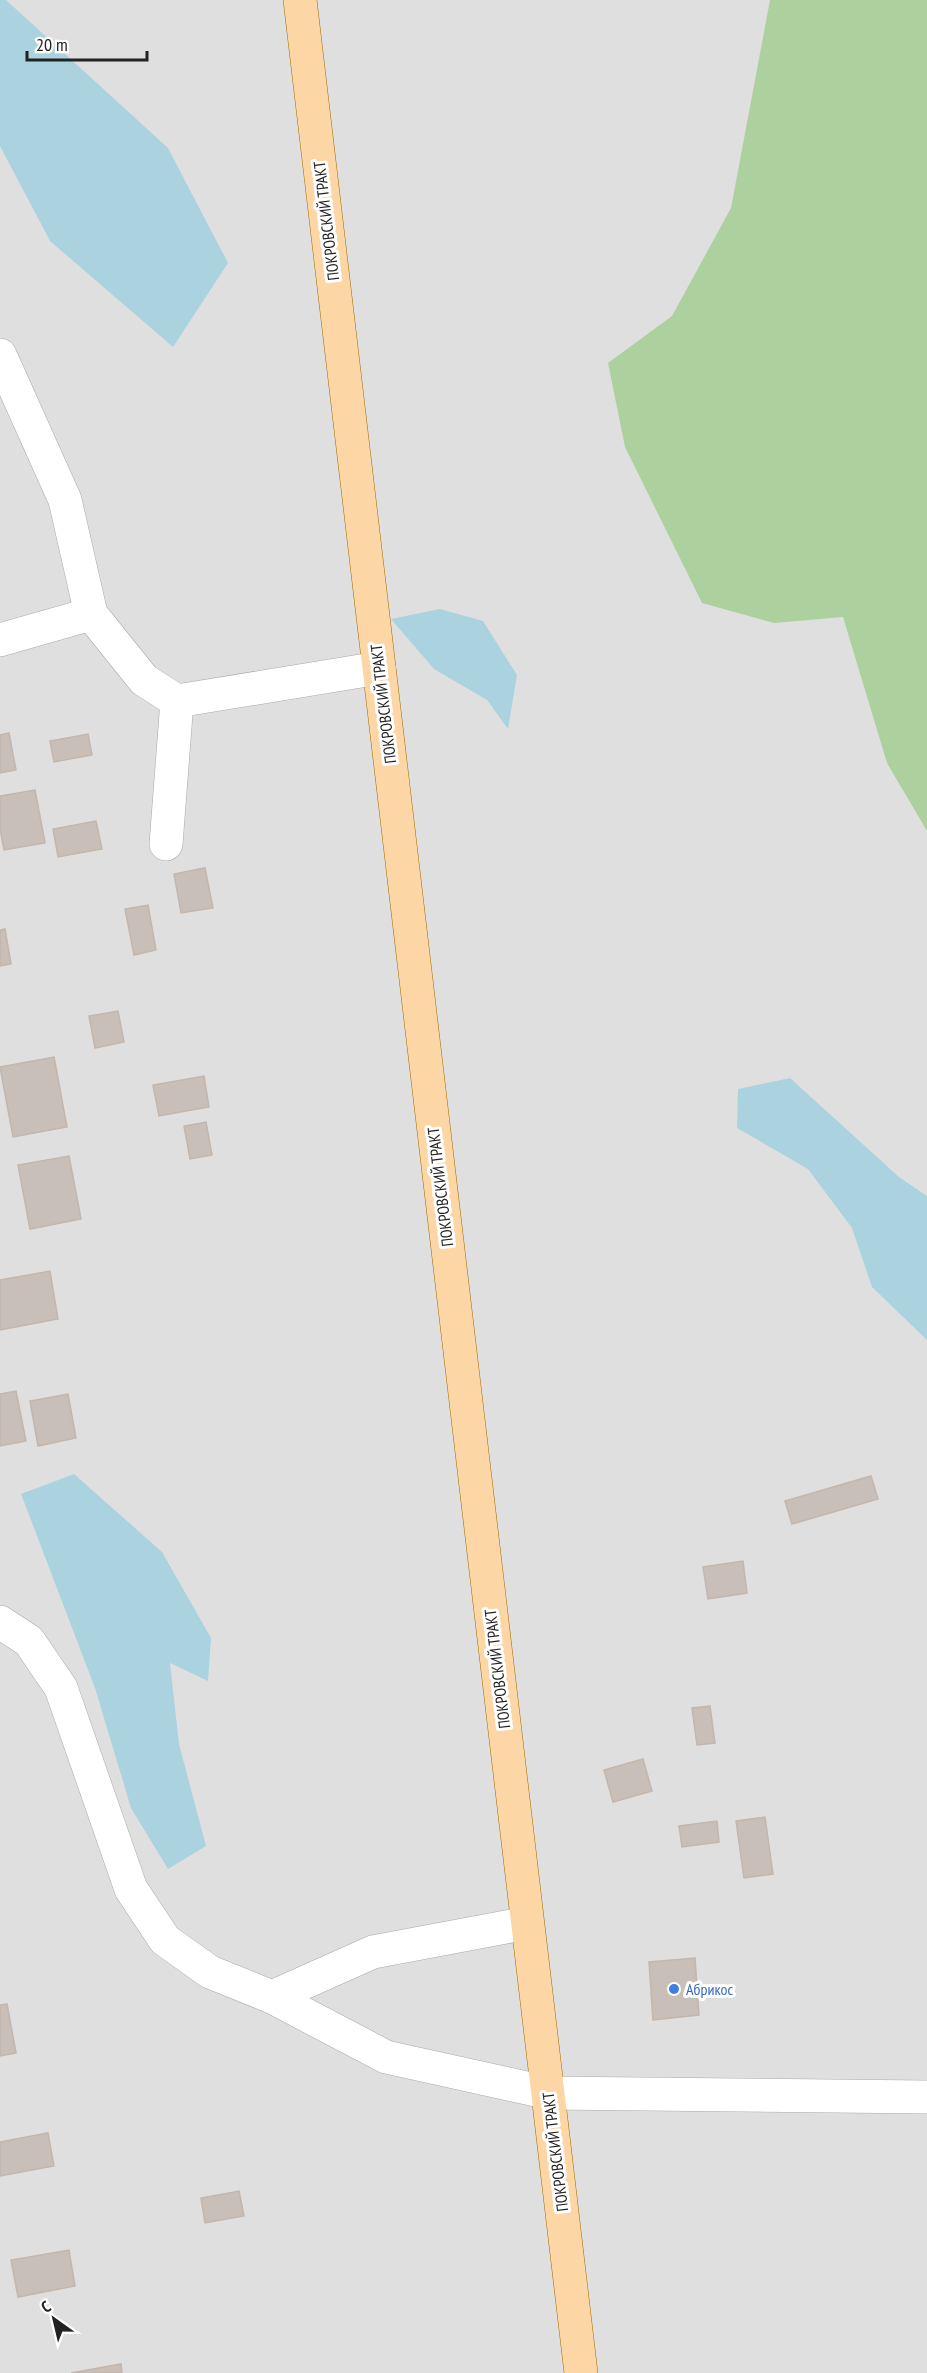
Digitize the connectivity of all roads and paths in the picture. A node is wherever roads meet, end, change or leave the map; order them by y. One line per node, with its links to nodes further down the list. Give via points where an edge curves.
1 (300, 0): 5 (main road, ПОКРОВСКИЙ ТРАКТ)
2 (0, 355): 3 (street, via 65,500)
3 (91, 614): 4 (street); 6 (street, via 144,680)
4 (0, 640)
5 (379, 668): 6 (street); 9 (main road, ПОКРОВСКИЙ ТРАКТ)
6 (177, 701): 7 (street)
7 (166, 844)
8 (0, 1622): 10 (street, via 29,1641 61,1688 131,1889 165,1940 210,1972)
9 (527, 1923): 10 (street, via 372,1953); 11 (main road, ПОКРОВСКИЙ ТРАКТ)
10 (272, 1998): 11 (street, via 386,2056)
11 (549, 2093): 12 (street); 13 (main road, ПОКРОВСКИЙ ТРАКТ)
12 (927, 2097)
13 (581, 2373)

